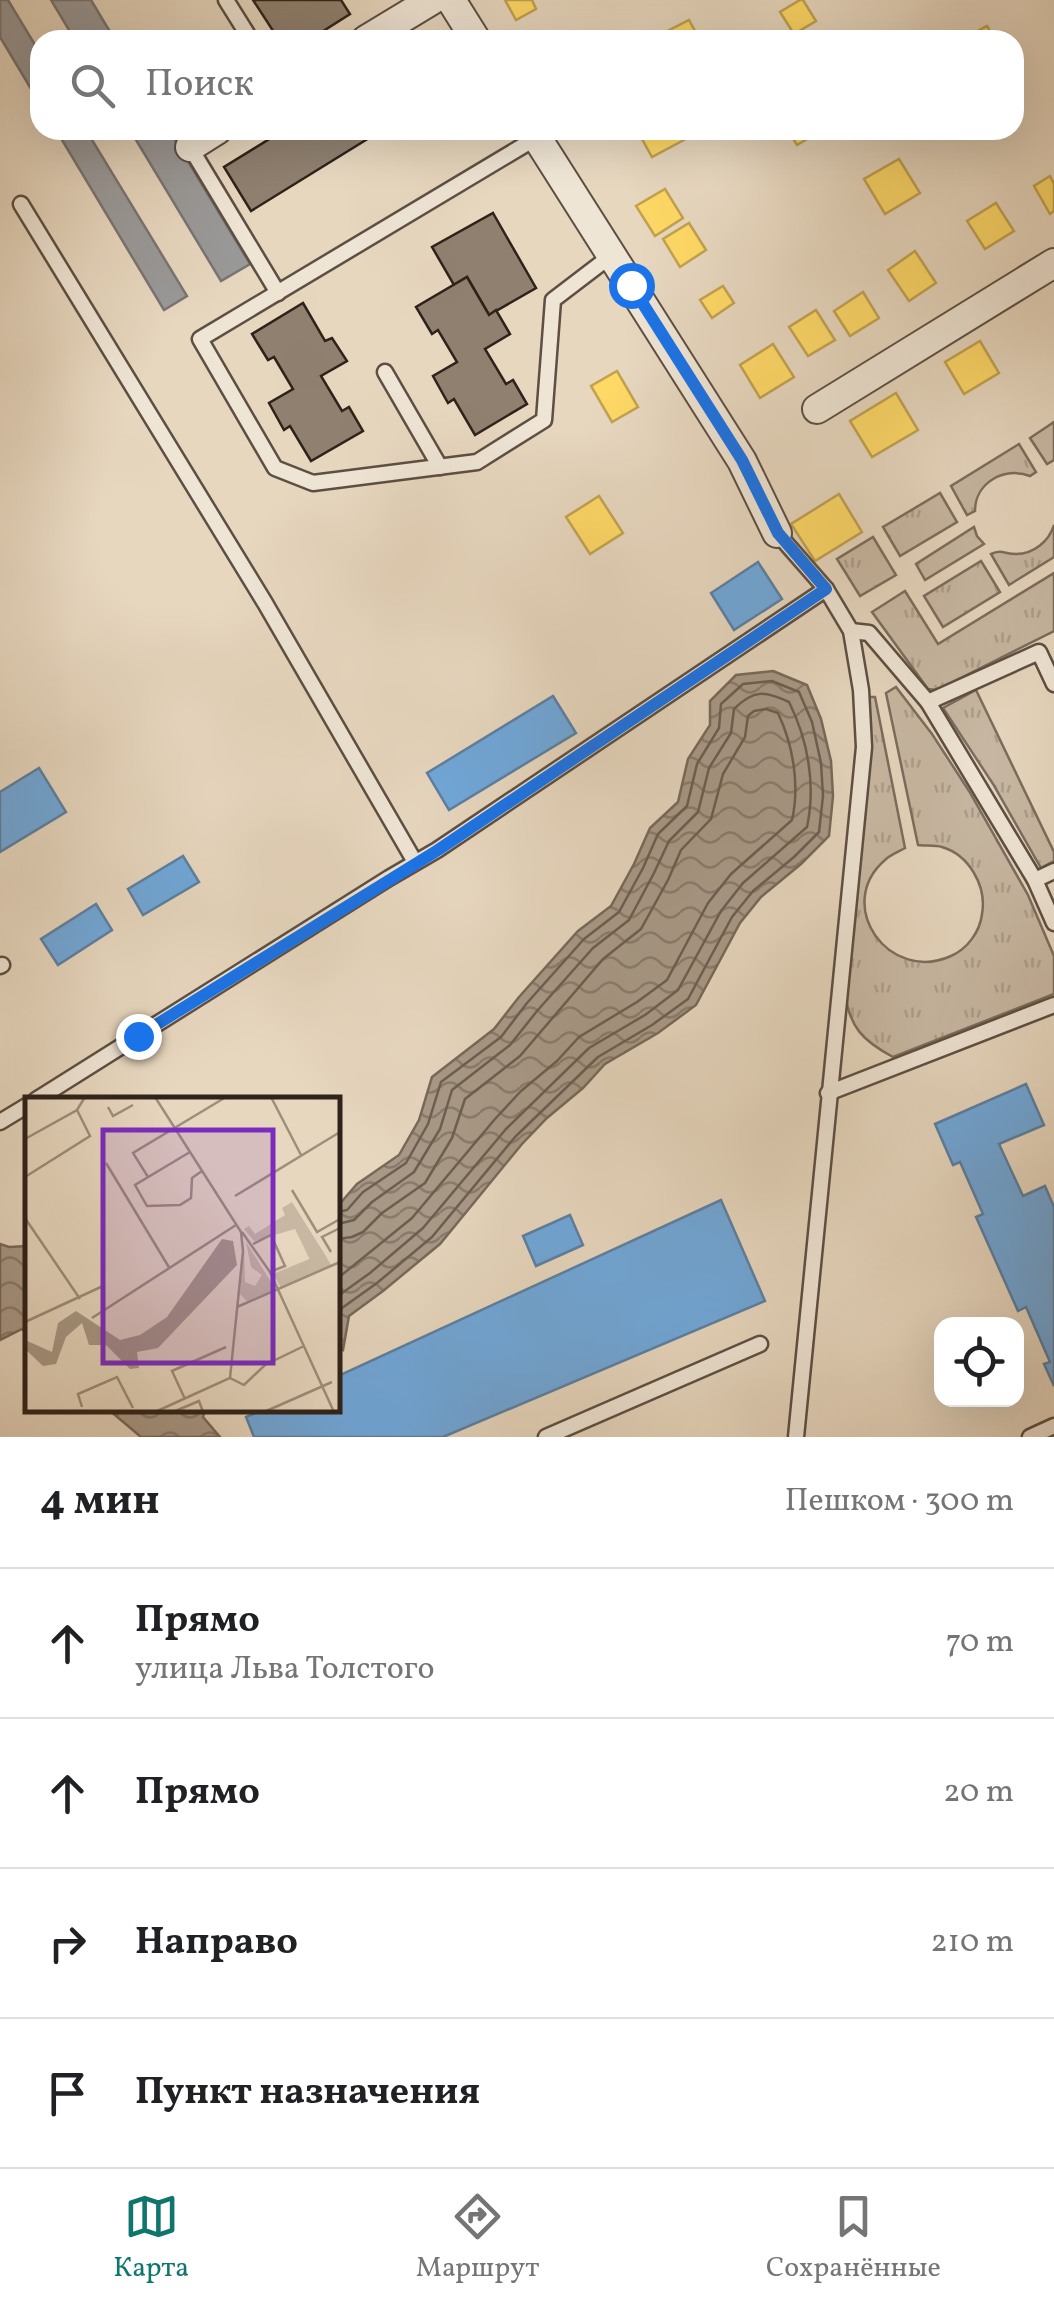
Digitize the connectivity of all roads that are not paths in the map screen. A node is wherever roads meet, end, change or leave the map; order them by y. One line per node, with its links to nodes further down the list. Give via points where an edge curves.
1 (226, 0): 4 (lane)
2 (432, 0): 5 (street)
3 (451, 0): 6 (street)
4 (245, 30)
5 (382, 30)
6 (470, 30)
7 (200, 140): 10 (street)
8 (524, 140): 14 (lane)
9 (538, 140): 12 (street)
10 (190, 146): 14 (lane)
11 (21, 204): 23 (lane)
12 (612, 255): 17 (lane, via 553,300 544,420 477,462); 18 (street, via 742,460)
13 (1054, 263): 16 (street)
14 (278, 293): 17 (lane, via 200,339 275,468 313,482)
15 (386, 372): 17 (lane)
16 (817, 409)
17 (440, 466)
18 (778, 533): 19 (lane)
19 (826, 589): 20 (lane); 23 (lane)
20 (851, 631): 22 (lane, via 870,633); 28 (lane, via 864,747)
21 (1054, 684): 22 (lane, via 1039,652)
22 (928, 702): 25 (lane)
23 (416, 862): 29 (lane)
24 (1054, 871): 25 (lane)
25 (1035, 880): 26 (lane)
26 (1054, 922)
27 (1054, 1005): 28 (lane)
28 (828, 1093): 35 (lane)
29 (41, 1097)
30 (25, 1107): 31 (lane)
31 (0, 1122)
32 (760, 1344): 34 (lane)
33 (1054, 1426): 36 (lane)
34 (546, 1437)
35 (796, 1437)
36 (1030, 1437)

